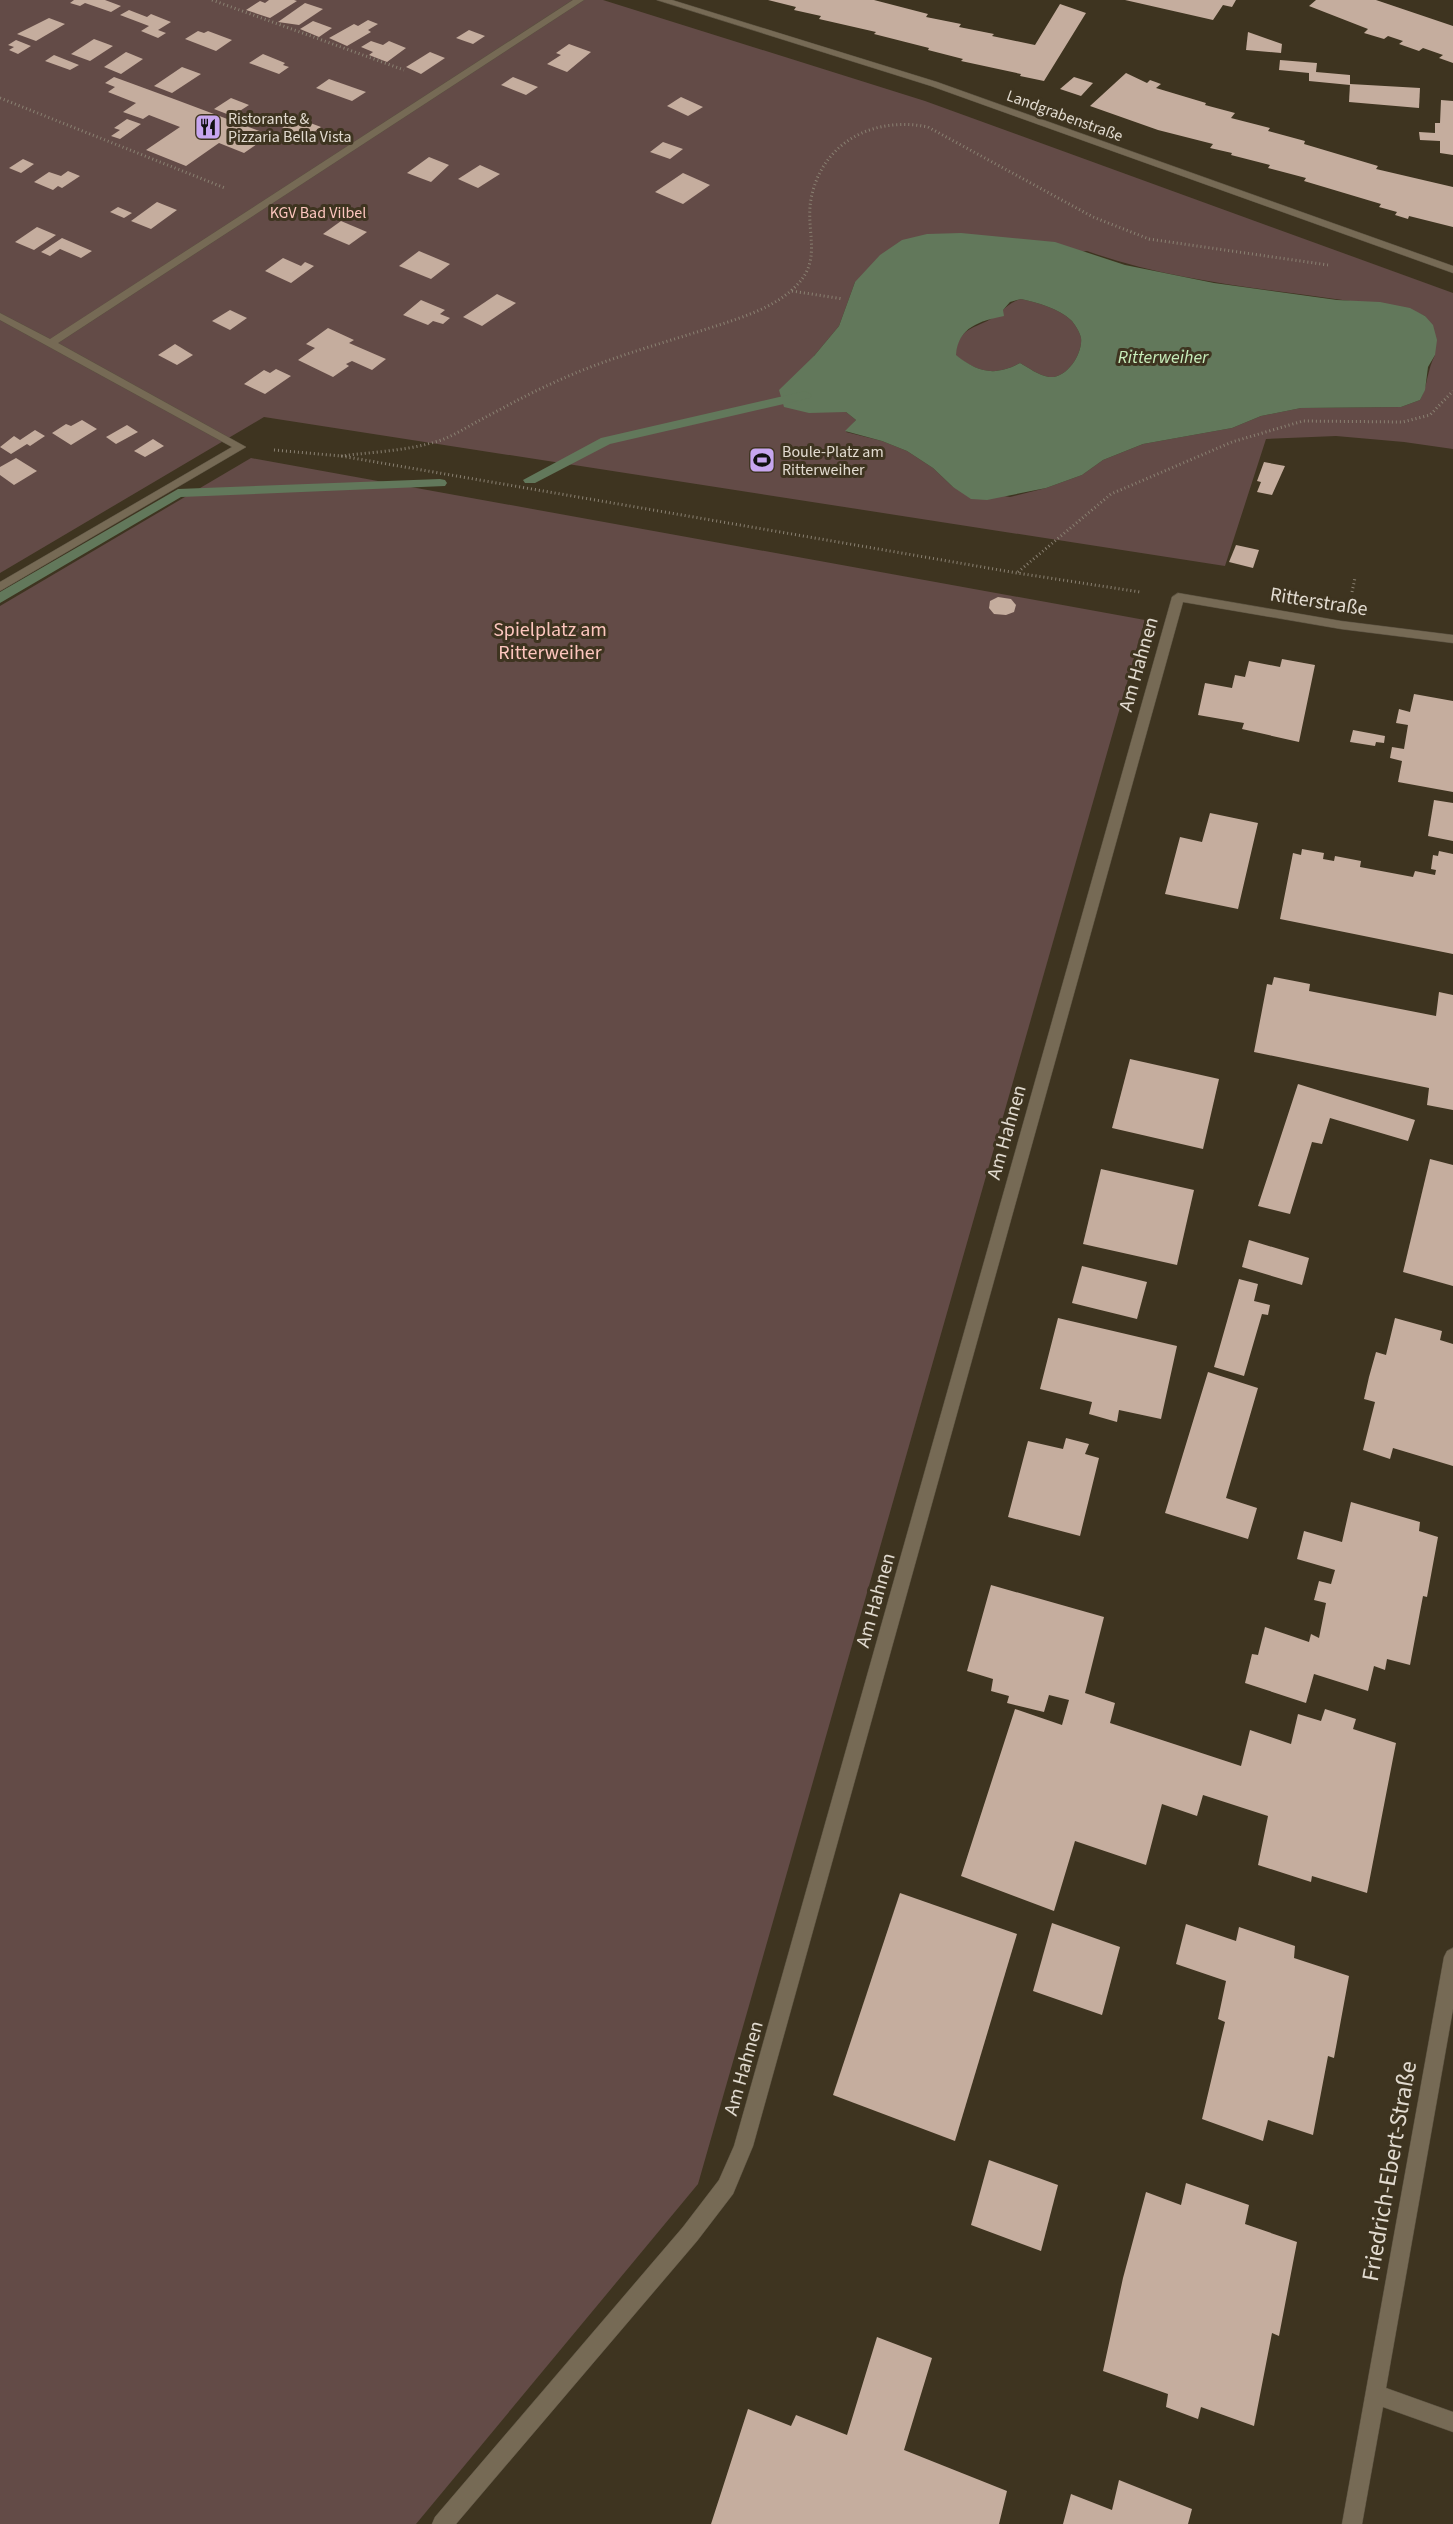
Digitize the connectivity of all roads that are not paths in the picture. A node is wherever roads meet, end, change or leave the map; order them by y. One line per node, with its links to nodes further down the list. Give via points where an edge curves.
1 (579, 0): 5 (street)
2 (662, 0): 3 (street, Landgrabenstraße, via 934,84)
3 (1453, 270)
4 (0, 316): 5 (street)
5 (51, 343): 6 (street, via 240,447)
6 (0, 587)
7 (1178, 597): 8 (street, Ritterstraße, via 1341,625); 12 (street, Am Hahnen, via 743,2146 726,2187 690,2234)
8 (1453, 639)
9 (1453, 1957): 10 (street, Friedrich-Ebert-Straße)
10 (1375, 2394): 11 (street); 13 (street, Friedrich-Ebert-Straße)
11 (1453, 2422)
12 (442, 2524)
13 (1352, 2524)

